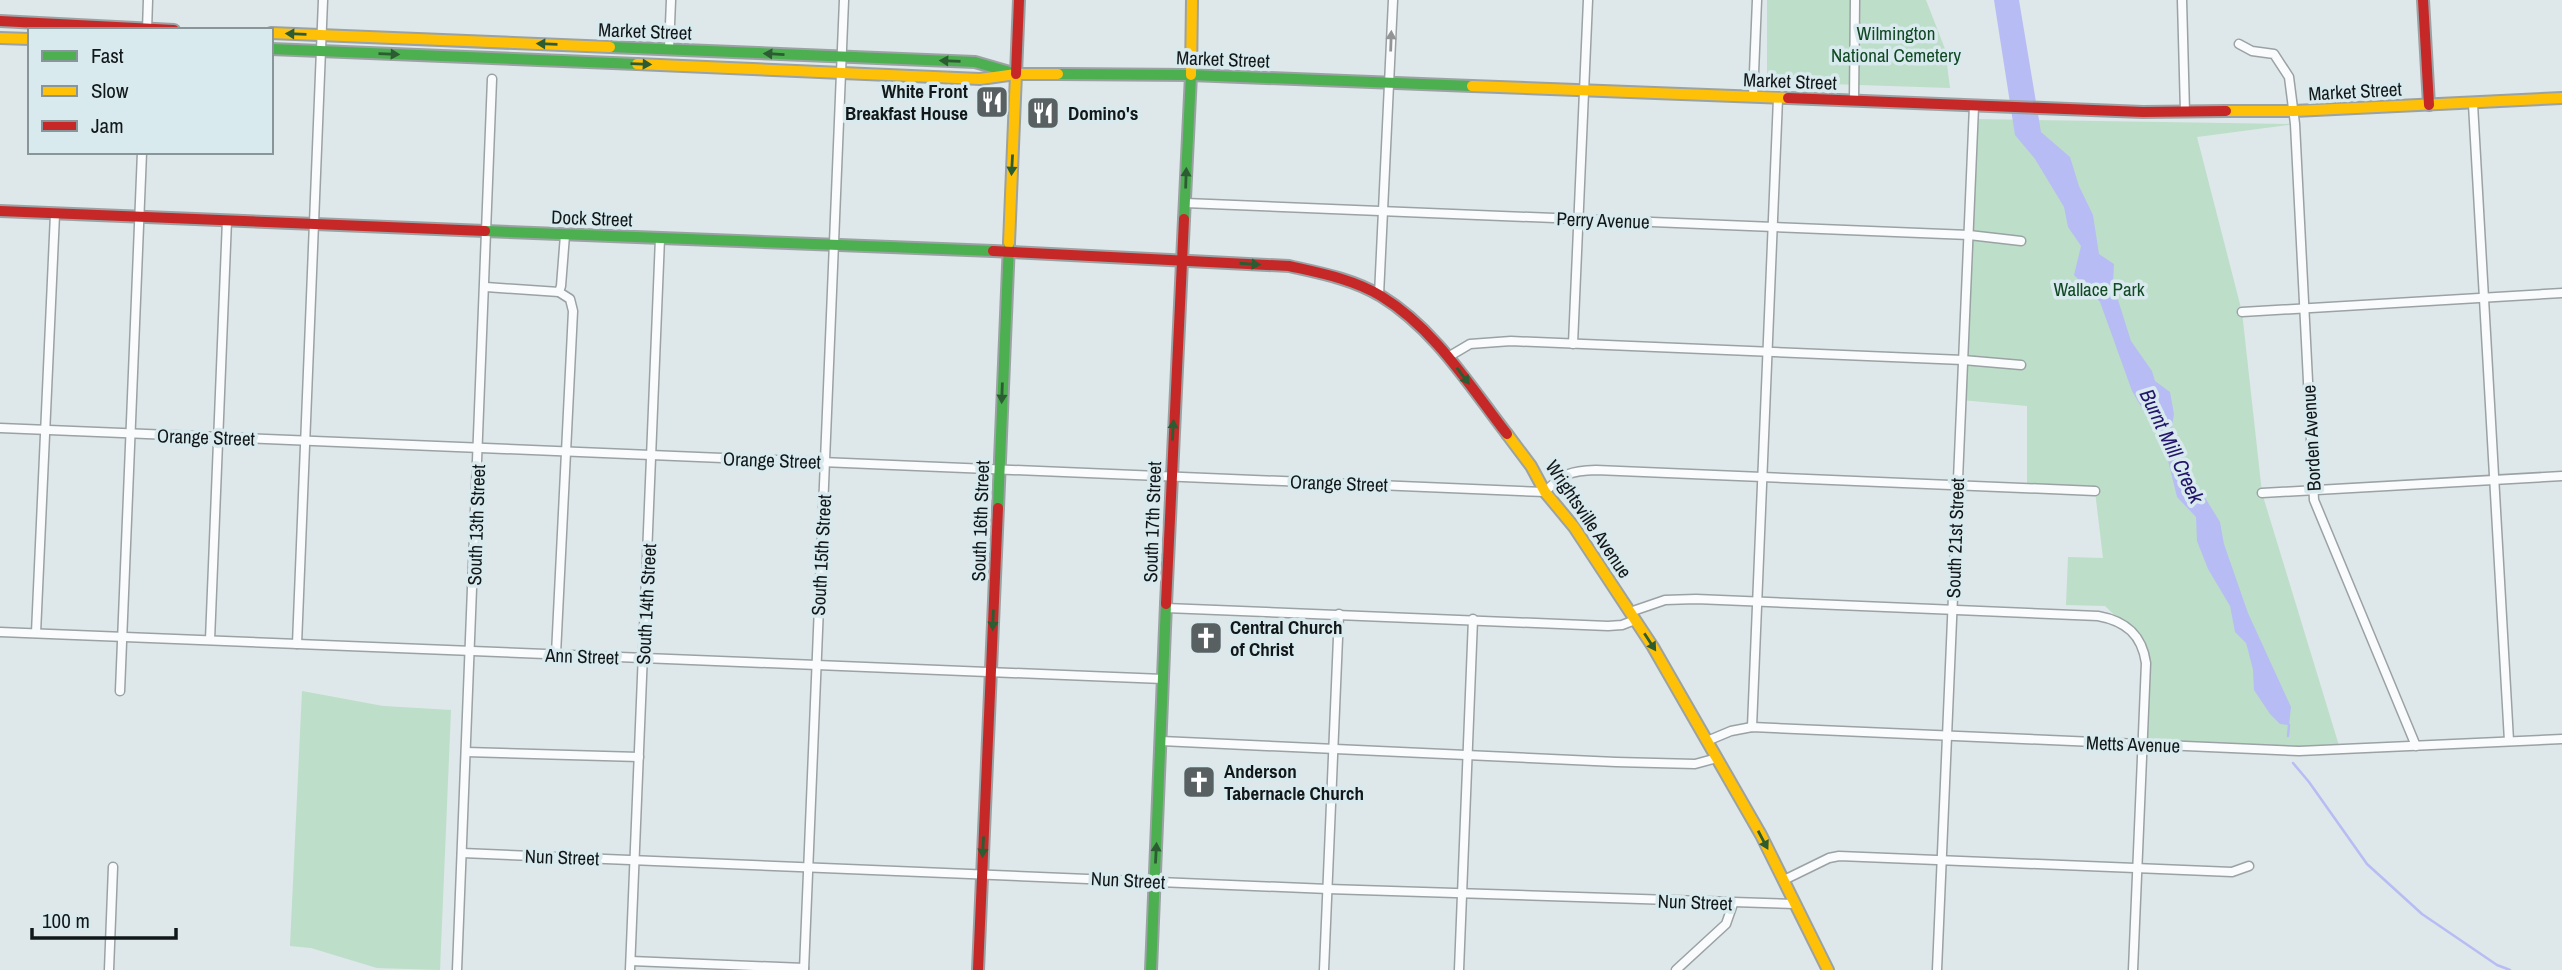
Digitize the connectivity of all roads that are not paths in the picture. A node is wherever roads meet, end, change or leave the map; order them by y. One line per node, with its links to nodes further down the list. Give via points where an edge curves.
1 (148, 0): 15 (street)
2 (323, 0): 17 (street)
3 (671, 0): 22 (street)
4 (844, 0): 24 (street, South 15th Street)
5 (1019, 0): 26 (main road, South 16th Street)
6 (1192, 0): 27 (main road, South 17th Street)
7 (1393, 0): 29 (street, one-way to 7)
8 (1588, 0): 30 (street)
9 (1757, 0): 31 (street)
10 (1854, 0): 34 (street)
11 (2182, 0): 39 (street)
12 (2423, 0): 36 (main road)
13 (0, 21): 14 (main road)
14 (129, 28)
15 (147, 28)
16 (273, 33): 17 (main road, Market Street, one-way to 16)
17 (321, 35): 22 (main road, Market Street, one-way to 17); 23 (street)
18 (0, 38): 19 (main road)
19 (28, 39)
20 (2239, 44): 38 (street, Borden Avenue, via 2274,54 2289,77)
21 (273, 49): 23 (main road, Market Street)
22 (669, 49): 24 (main road, Market Street, one-way to 22)
23 (321, 52): 25 (main road, Market Street, one-way to 25); 48 (street)
24 (842, 57): 25 (street, South 15th Street); 26 (main road, Market Street, one-way to 24, via 975,62)
25 (841, 72): 26 (main road, Market Street, via 980,79); 55 (street, South 15th Street)
26 (1016, 74): 27 (main road, Market Street); 56 (main road, South 16th Street, one-way to 56)
27 (1191, 75): 29 (main road, Market Street); 41 (main road, South 17th Street, one-way to 27)
28 (492, 79): 50 (street, South 13th Street)
29 (1390, 82): 30 (main road, Market Street); 43 (street)
30 (1585, 90): 31 (main road, Market Street); 46 (street)
31 (1753, 97): 32 (main road, Market Street)
32 (1778, 98): 34 (main road, Market Street); 49 (street)
33 (2562, 99): 35 (main road, Market Street)
34 (1854, 101): 37 (main road, Market Street)
35 (2473, 104): 36 (main road, Market Street); 62 (street)
36 (2430, 105): 38 (main road, Market Street)
37 (1974, 106): 39 (main road, Market Street); 51 (street, South 21st Street)
38 (2294, 111): 39 (main road, Market Street); 63 (street, Borden Avenue)
39 (2185, 112)
40 (142, 154): 45 (street)
41 (1185, 203): 43 (street, Perry Avenue); 57 (main road, South 17th Street)
42 (0, 211): 44 (main road, Dock Street)
43 (1383, 211): 46 (street, Perry Avenue); 61 (street)
44 (55, 214): 45 (main road, Dock Street); 71 (street)
45 (139, 218): 47 (main road, Dock Street); 72 (street)
46 (1578, 219): 49 (street, Perry Avenue); 65 (street)
47 (227, 220): 48 (main road, Dock Street); 73 (street)
48 (314, 224): 50 (main road, Dock Street); 74 (street)
49 (1773, 227): 51 (street, Perry Avenue); 66 (street)
50 (488, 232): 52 (main road, Dock Street); 58 (street, South 13th Street)
51 (1969, 234): 54 (street, Perry Avenue); 68 (street, South 21st Street)
52 (565, 235): 53 (main road, Dock Street); 59 (street)
53 (660, 238): 55 (main road, Dock Street); 77 (street, South 14th Street)
54 (2021, 241)
55 (833, 246): 56 (main road, Dock Street); 78 (street, South 15th Street)
56 (1008, 253): 57 (main road, Dock Street); 79 (main road, South 16th Street, one-way to 79)
57 (1182, 259): 61 (main road, Wrightsville Avenue, one-way to 61, via 1289,266 1332,275); 81 (main road, South 17th Street, one-way to 57)
58 (486, 287): 59 (street); 75 (street, South 13th Street)
59 (559, 292): 76 (street, via 570,299 573,311)
60 (2562, 293): 62 (street)
61 (1380, 295): 67 (main road, Wrightsville Avenue, via 1423,328)
62 (2484, 297): 63 (street); 83 (street)
63 (2304, 308): 64 (street); 85 (street, Borden Avenue)
64 (2242, 312)
65 (1573, 344): 66 (street); 67 (street, via 1486,341 1462,347)
66 (1768, 352): 68 (street); 82 (street)
67 (1448, 357): 87 (main road, Wrightsville Avenue, one-way to 87, via 1531,466)
68 (1963, 360): 69 (street); 84 (street, South 21st Street)
69 (2021, 365)
70 (0, 428): 71 (street, Orange Street)
71 (44, 430): 72 (street, Orange Street); 96 (street)
72 (131, 433): 73 (street, Orange Street); 97 (street)
73 (219, 437): 74 (street, Orange Street); 98 (street)
74 (304, 441): 75 (street, Orange Street); 99 (street)
75 (478, 448): 76 (street, Orange Street); 100 (street, South 13th Street)
76 (565, 451): 77 (street, Orange Street); 101 (street)
77 (652, 455): 78 (street, Orange Street); 102 (street, South 14th Street)
78 (825, 462): 79 (street, Orange Street); 103 (street, South 15th Street)
79 (999, 469): 81 (street, Orange Street); 104 (main road, South 16th Street, one-way to 104)
80 (2562, 476): 83 (street)
81 (1171, 477): 87 (street, Orange Street); 90 (main road, South 17th Street)
82 (1762, 477): 84 (street); 87 (street, via 1579,471 1559,477); 89 (street)
83 (2494, 480): 85 (street); 112 (street)
84 (1957, 485): 86 (street); 91 (street, South 21st Street)
85 (2314, 489): 88 (street); 114 (street, Borden Avenue, via 2314,500)
86 (2095, 491)
87 (1545, 492): 93 (main road, Wrightsville Avenue)
88 (2262, 493)
89 (1757, 602): 91 (street); 93 (street, via 1672,599 1650,604); 107 (street)
90 (1166, 607): 92 (street); 105 (main road, South 17th Street)
91 (1952, 610): 108 (street, South 21st Street); 113 (street, via 2098,616 2121,622 2141,644 2146,663)
92 (1339, 614): 94 (street); 115 (street)
93 (1633, 616): 94 (street, via 1622,625 1608,626); 111 (main road, Wrightsville Avenue, one-way to 111)
94 (1473, 619): 117 (street)
95 (0, 632): 96 (street, Ann Street)
96 (36, 633): 97 (street, Ann Street)
97 (122, 637): 98 (street, Ann Street); 106 (street)
98 (210, 640): 99 (street, Ann Street)
99 (297, 644): 100 (street, Ann Street)
100 (471, 651): 101 (street, Ann Street); 116 (street, South 13th Street)
101 (556, 654): 102 (street, Ann Street)
102 (643, 658): 103 (street, Ann Street); 118 (street, South 14th Street)
103 (815, 665): 104 (street, Ann Street); 126 (street, South 15th Street)
104 (991, 672): 105 (street, Ann Street); 127 (main road, South 16th Street, one-way to 127)
105 (1163, 680): 110 (main road, South 17th Street)
106 (120, 691)
107 (1752, 727): 108 (street, Metts Avenue); 111 (street, Metts Avenue)
108 (1946, 736): 113 (street, Metts Avenue); 122 (street, South 21st Street)
109 (2562, 739): 112 (street, Metts Avenue)
110 (1161, 741): 115 (street); 129 (main road, South 17th Street, one-way to 110)
111 (1707, 741): 119 (main road, Wrightsville Avenue)
112 (2509, 741): 114 (street, Metts Avenue)
113 (2142, 744): 114 (street, Metts Avenue, via 2299,751); 125 (street)
114 (2416, 746)
115 (1333, 749): 117 (street); 130 (street)
116 (466, 752): 118 (street); 120 (street, South 13th Street)
117 (1468, 756): 119 (street, via 1695,764); 131 (street)
118 (639, 757): 121 (street, South 14th Street)
119 (1717, 758): 128 (main road, Wrightsville Avenue, one-way to 128)
120 (462, 853): 121 (street, Nun Street); 137 (street, South 13th Street)
121 (635, 860): 126 (street, Nun Street); 134 (street, South 14th Street)
122 (1941, 860): 125 (street); 128 (street, via 1834,857); 144 (street, South 21st Street)
123 (2249, 866): 125 (street, via 2232,872)
124 (113, 867): 136 (street)
125 (2137, 868): 145 (street)
126 (808, 869): 127 (street, Nun Street); 135 (street, South 15th Street)
127 (982, 875): 129 (street, Nun Street); 138 (main road, South 16th Street)
128 (1784, 880): 133 (main road, Wrightsville Avenue)
129 (1154, 881): 130 (street, Nun Street); 139 (main road, South 17th Street)
130 (1328, 889): 131 (street, Nun Street); 140 (street)
131 (1462, 894): 132 (street, Nun Street); 141 (street)
132 (1733, 904): 133 (street, Nun Street); 142 (street, via 1722,929)
133 (1795, 904): 143 (main road, Wrightsville Avenue)
134 (631, 965): 135 (street)
135 (804, 969)
136 (109, 970)
137 (457, 970)
138 (978, 970)
139 (1151, 970)
140 (1324, 970)
141 (1459, 970)
142 (1676, 970)
143 (1828, 970)
144 (1937, 970)
145 (2133, 970)

